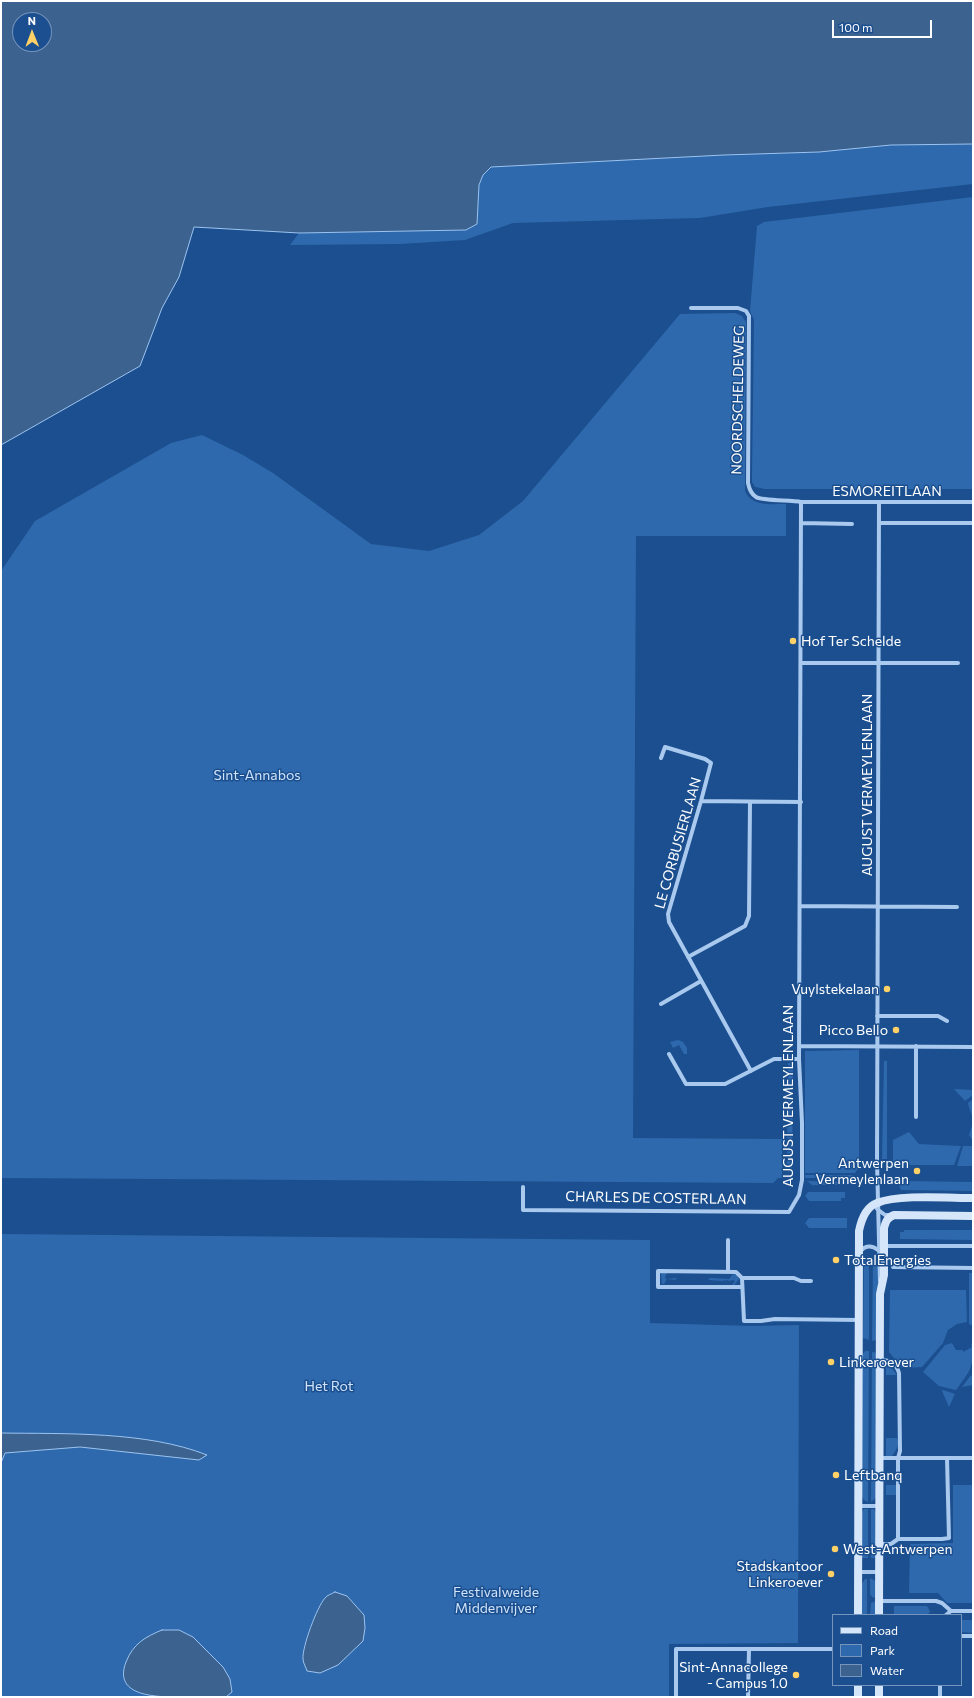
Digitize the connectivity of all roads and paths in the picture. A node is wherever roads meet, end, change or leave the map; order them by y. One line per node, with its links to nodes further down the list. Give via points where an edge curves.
1 (691, 308): 2 (street, NOORDSCHELDEWEG, via 738,308 746,311 749,316 749,488 752,494 761,499 790,499)
2 (801, 502): 3 (street, ESMOREITLAAN); 5 (street, AUGUST VERMEYLENLAAN)
3 (879, 502): 4 (street, ESMOREITLAAN); 6 (street, AUGUST VERMEYLENLAAN)
4 (973, 502)
5 (801, 523): 8 (street); 9 (street, AUGUST VERMEYLENLAAN)
6 (879, 523): 7 (street); 10 (street, AUGUST VERMEYLENLAAN)
7 (973, 523)
8 (852, 524)
9 (801, 663): 10 (street); 15 (street, AUGUST VERMEYLENLAAN)
10 (879, 663): 11 (street); 17 (street, AUGUST VERMEYLENLAAN)
11 (958, 663)
12 (661, 758): 13 (street, LE CORBUSIERLAAN, via 665,747 708,760 711,767)
13 (702, 801): 14 (street); 19 (street, LE CORBUSIERLAAN, via 668,914 669,922)
14 (750, 802): 15 (street); 19 (street, via 749,916 745,926)
15 (801, 802): 16 (street, AUGUST VERMEYLENLAAN)
16 (800, 906): 17 (street); 24 (street, AUGUST VERMEYLENLAAN)
17 (877, 906): 18 (street); 22 (street, AUGUST VERMEYLENLAAN)
18 (957, 907)
19 (688, 957): 20 (street, LE CORBUSIERLAAN)
20 (701, 980): 21 (street); 30 (street, LE CORBUSIERLAAN)
21 (661, 1004)
22 (877, 1016): 23 (street, via 938,1016); 25 (street, AUGUST VERMEYLENLAAN)
23 (947, 1021)
24 (799, 1046): 25 (street); 29 (street, AUGUST VERMEYLENLAAN)
25 (877, 1046): 26 (street); 34 (street, AUGUST VERMEYLENLAAN)
26 (916, 1046): 27 (street); 31 (street)
27 (973, 1047)
28 (669, 1054): 30 (street, via 686,1084 725,1084)
29 (799, 1059): 30 (street, via 774,1059); 35 (street, AUGUST VERMEYLENLAAN, via 802,1180 799,1195)
30 (751, 1071)
31 (916, 1117)
32 (523, 1187): 35 (street, CHARLES DE COSTERLAAN, via 523,1210)
33 (973, 1198): 34 (main road, via 899,1198)
34 (877, 1206): 36 (street, via 885,1215); 40 (street, AUGUST VERMEYLENLAAN); 41 (main road, via 865,1214 861,1225)
35 (789, 1212)
36 (894, 1215): 37 (main road); 40 (main road, via 886,1221)
37 (973, 1216)
38 (728, 1240): 44 (street)
39 (973, 1246): 40 (street)
40 (881, 1248): 41 (street, via 865,1247); 49 (main road, via 884,1275 880,1294)
41 (859, 1255): 48 (main road)
42 (893, 1267): 43 (street)
43 (973, 1268)
44 (728, 1272): 45 (street, via 736,1272); 47 (street, via 658,1271 658,1287)
45 (742, 1278): 46 (street, via 794,1278); 47 (street)
46 (811, 1281)
47 (742, 1287): 48 (street, via 744,1321)
48 (859, 1320): 54 (main road)
49 (880, 1360): 50 (main road); 51 (street, via 890,1361 899,1374)
50 (880, 1458): 51 (street); 55 (main road)
51 (898, 1458): 52 (street); 56 (street)
52 (947, 1458): 53 (street); 56 (street, via 949,1538)
53 (973, 1458)
54 (858, 1506): 55 (street); 58 (main road)
55 (880, 1506): 57 (main road)
56 (898, 1539): 57 (street, via 891,1544)
57 (879, 1544): 59 (main road)
58 (858, 1572): 59 (street); 63 (main road)
59 (879, 1572): 60 (main road)
60 (879, 1601): 61 (street, via 936,1601 942,1602); 64 (main road)
61 (951, 1611): 62 (street); 65 (street)
62 (973, 1611)
63 (858, 1614)
64 (879, 1614)
65 (947, 1614)
66 (962, 1636): 67 (street)
67 (973, 1636)
68 (749, 1649): 69 (street); 73 (street, via 676,1648); 74 (street)
69 (832, 1649)
70 (858, 1686): 75 (main road)
71 (879, 1686): 76 (main road)
72 (940, 1686): 77 (street)
73 (676, 1697)
74 (748, 1697)
75 (858, 1697)
76 (879, 1697)
77 (940, 1697)

